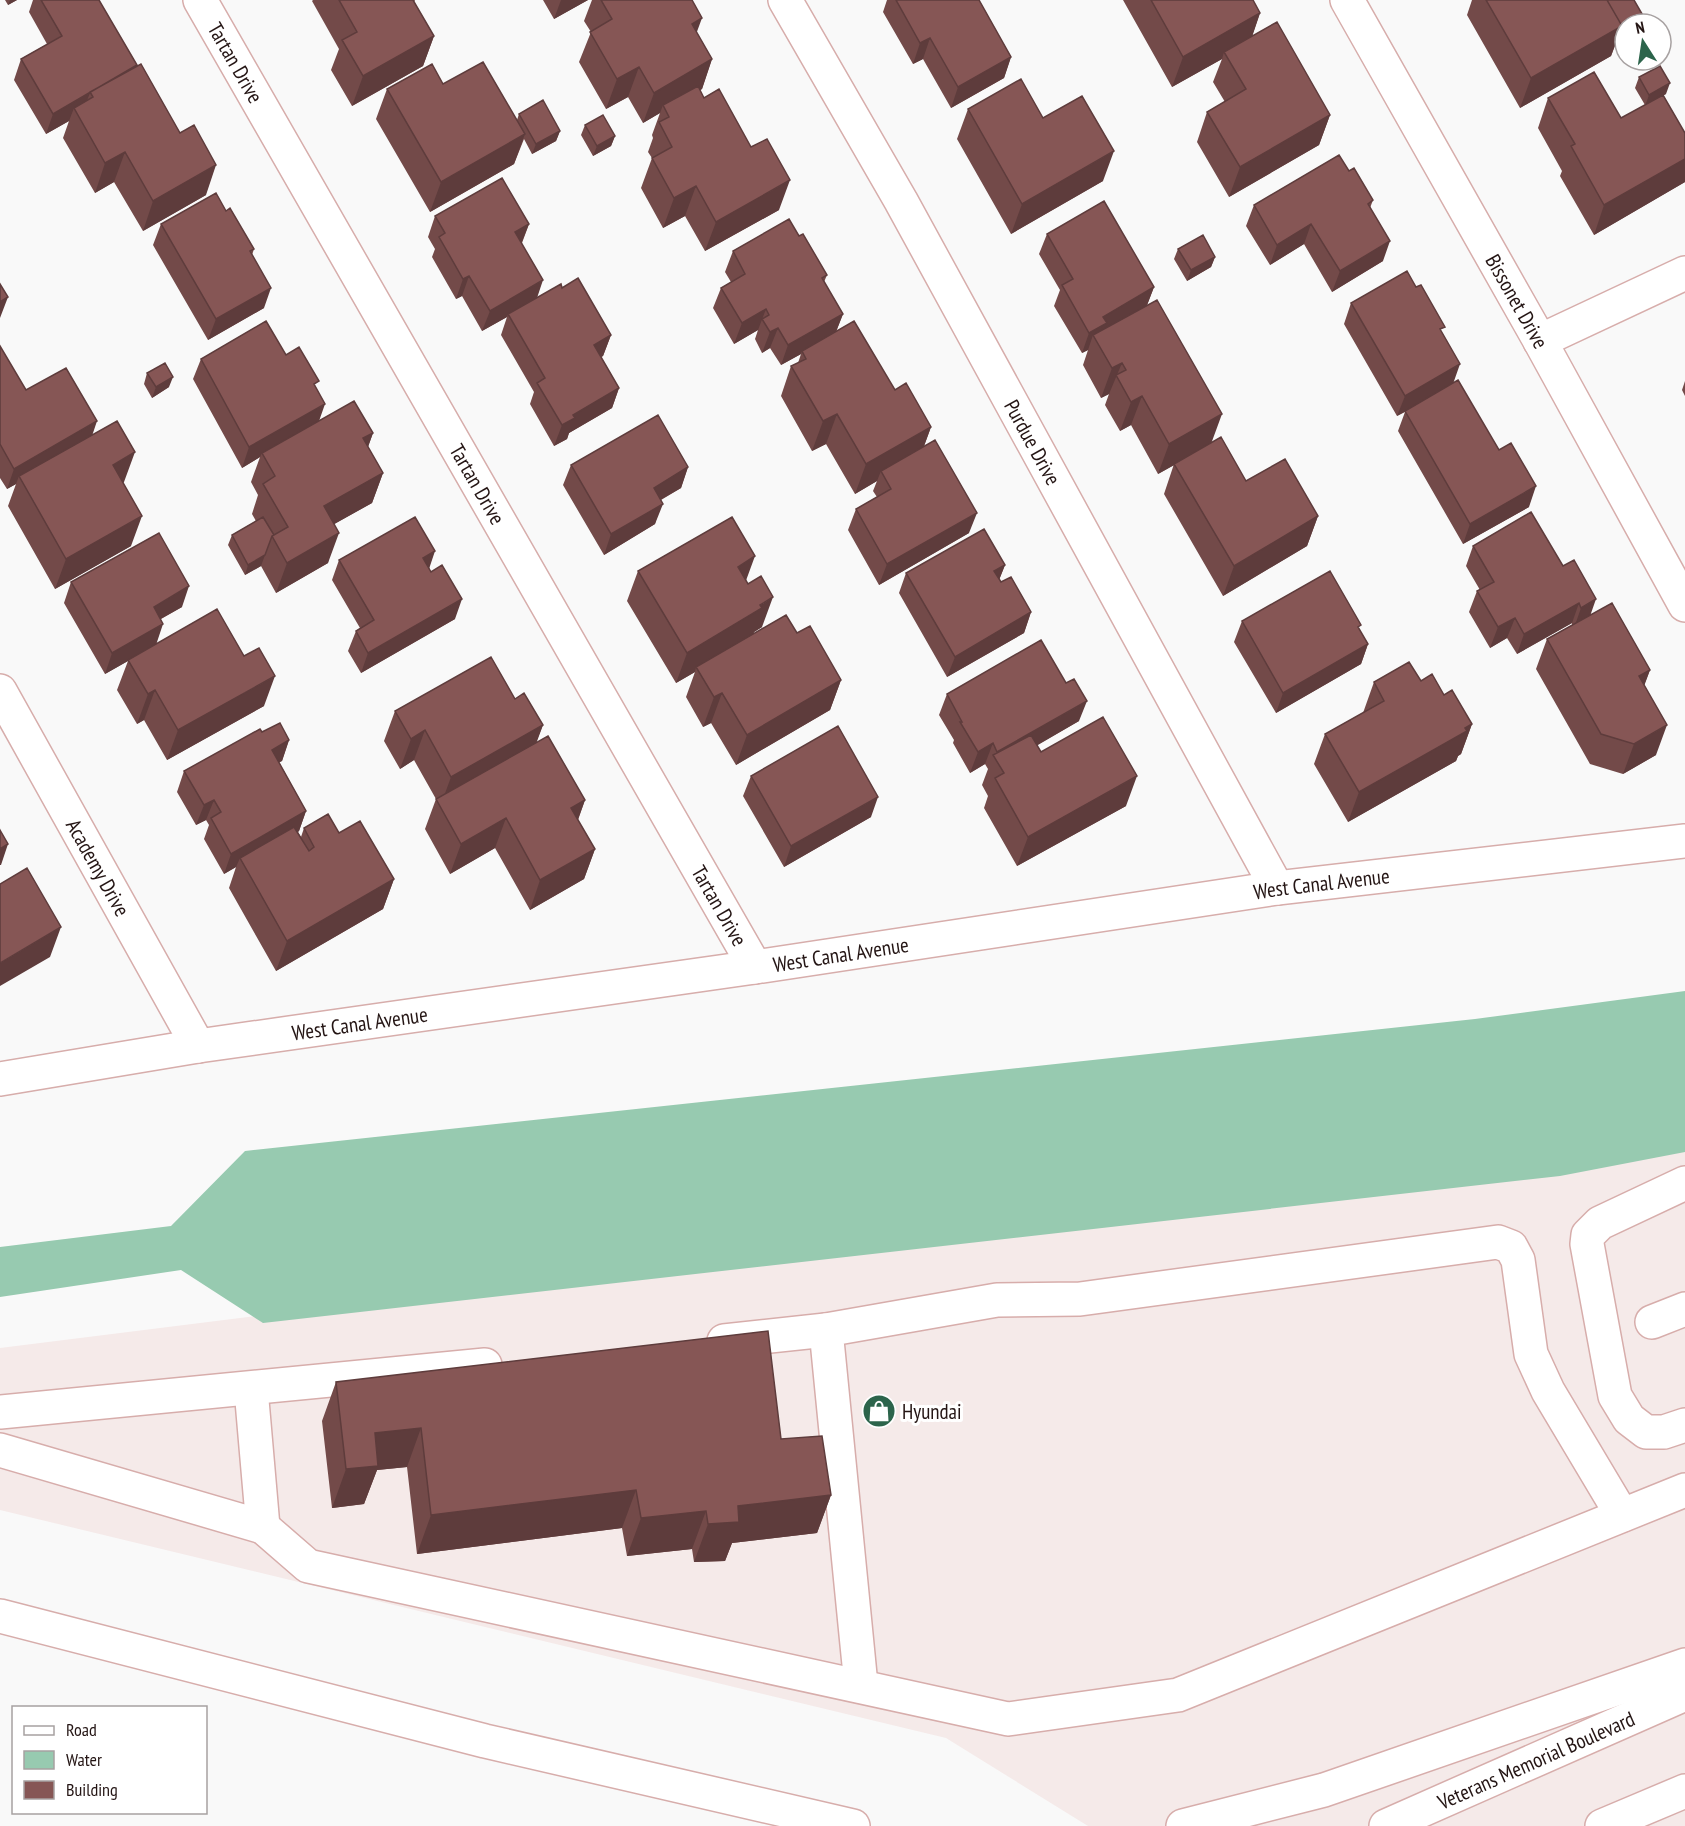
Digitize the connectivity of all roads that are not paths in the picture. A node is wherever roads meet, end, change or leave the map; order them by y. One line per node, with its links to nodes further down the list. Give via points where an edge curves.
1 (200, 0): 10 (main road, Tartan Drive)
2 (785, 0): 9 (main road, Purdue Drive, via 901,201)
3 (1347, 0): 5 (main road, Bissonet Drive)
4 (1685, 273): 5 (main road)
5 (1540, 341): 6 (main road, Bissonet Drive)
6 (1685, 605)
7 (0, 691): 11 (main road, Academy Drive)
8 (1685, 841): 9 (main road, West Canal Avenue)
9 (1277, 888): 10 (main road, West Canal Avenue)
10 (755, 967): 11 (main road, West Canal Avenue)
11 (198, 1046): 12 (main road, West Canal Avenue)
12 (0, 1079)
13 (1685, 1184): 21 (main road, via 1600,1223 1588,1235 1587,1244 1616,1396 1629,1419 1646,1432)
14 (1685, 1309): 15 (main road)
15 (1652, 1322)
16 (826, 1330): 17 (main road); 24 (main road, via 997,1300 1080,1299 1498,1242 1511,1247 1518,1260 1531,1354 1548,1391); 28 (main road)
17 (697, 1343)
18 (509, 1363): 19 (main road)
19 (251, 1389): 20 (main road); 25 (main road)
20 (0, 1412)
21 (1682, 1433)
22 (0, 1450): 25 (main road)
23 (1685, 1490): 24 (main road)
24 (1622, 1515): 28 (main road, via 1178,1695 1008,1719)
25 (262, 1527): 28 (main road, via 308,1566)
26 (0, 1616): 31 (main road, via 485,1741)
27 (1685, 1665): 32 (main road, via 1324,1790)
28 (861, 1685)
29 (1685, 1694): 33 (main road, Veterans Memorial Boulevard)
30 (1685, 1791): 34 (main road)
31 (853, 1826)
32 (1183, 1826)
33 (1386, 1826)
34 (1602, 1826)

